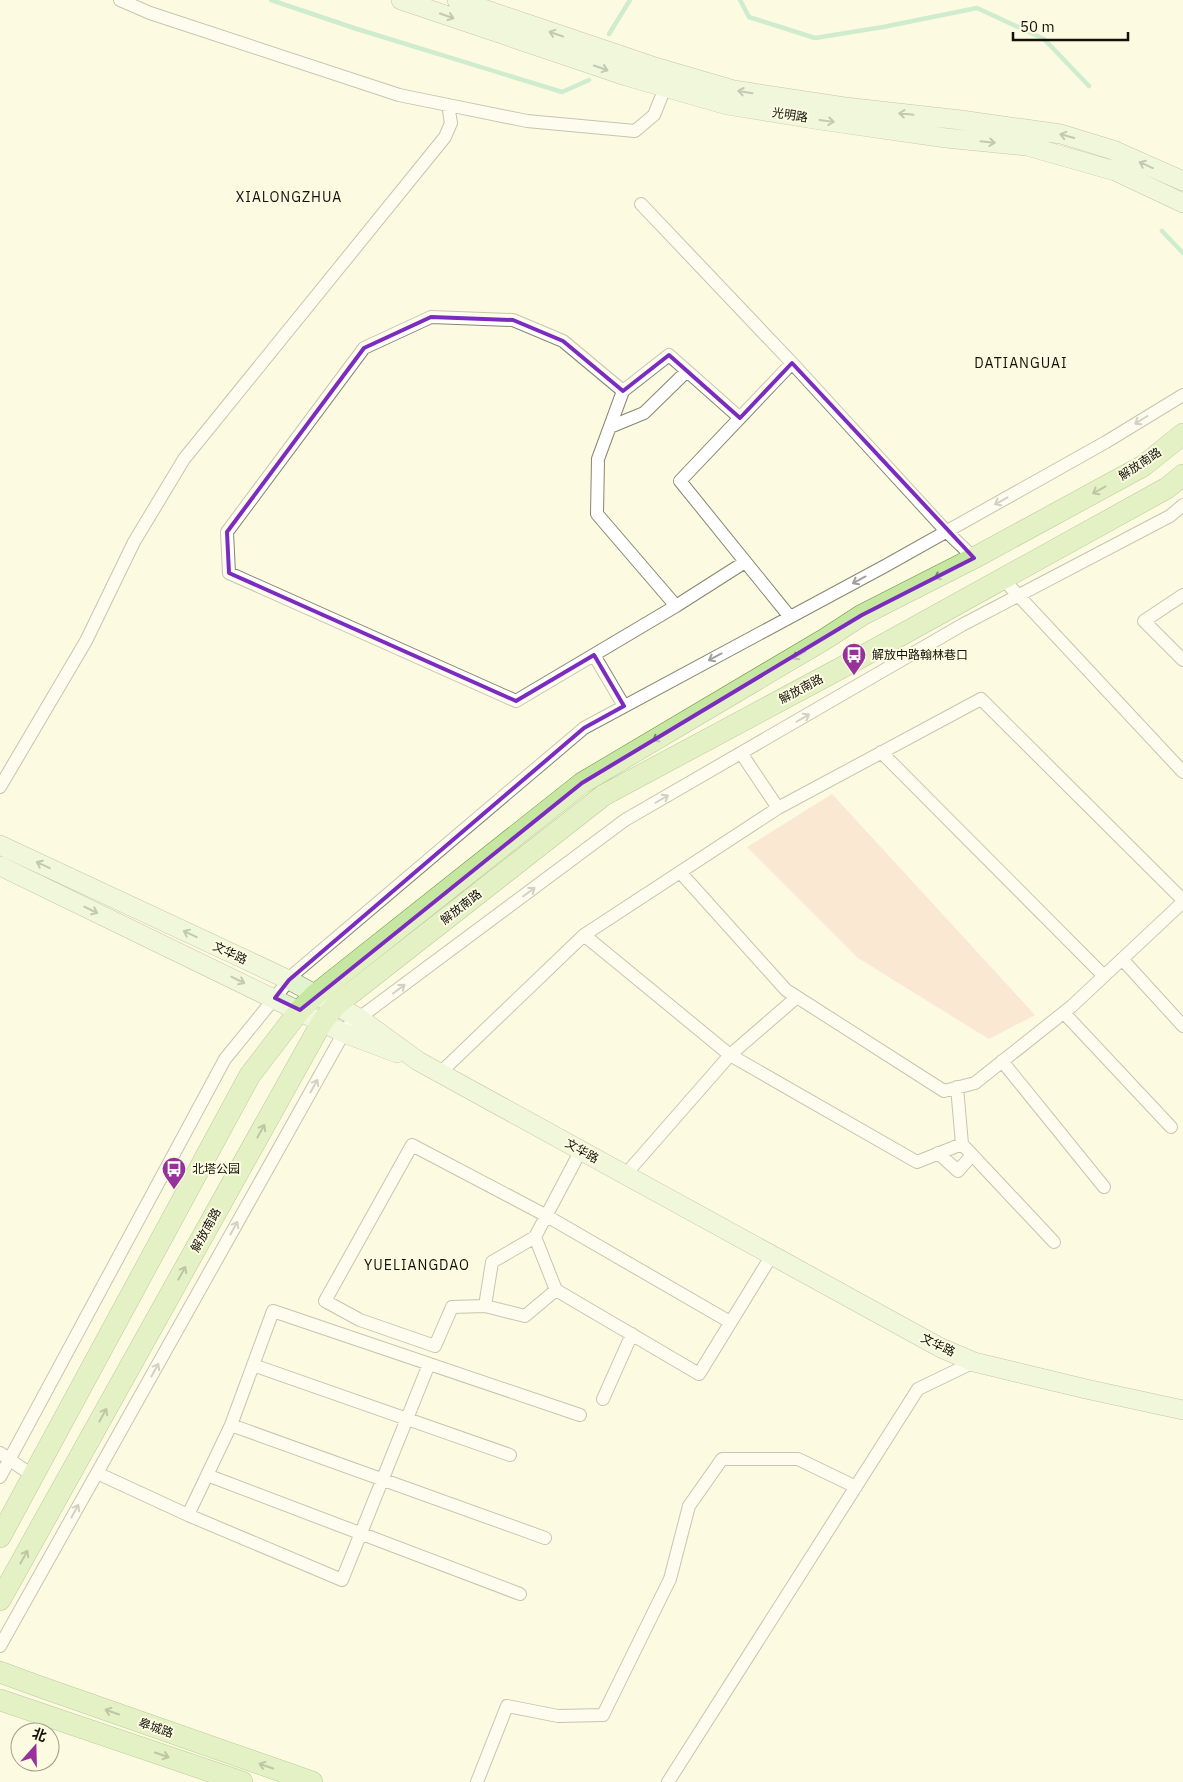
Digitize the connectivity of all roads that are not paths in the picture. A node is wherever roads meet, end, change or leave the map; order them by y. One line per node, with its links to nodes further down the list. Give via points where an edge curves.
1 (120, 0): 5 (street, via 150,13 399,95)
2 (401, 0): 4 (street, 光明路, one-way to 4, via 626,76)
3 (457, 0): 4 (street, 光明路, one-way to 3)
4 (666, 79): 5 (street, via 654,116 635,131 527,121); 6 (street, 光明路, one-way to 4, via 1113,150 1061,134 845,107); 7 (street, 光明路, one-way to 7, via 727,105 946,138 1027,146 1115,171)
5 (448, 105): 32 (street, via 451,122 445,137 184,459 134,542 86,641)
6 (1180, 180)
7 (1179, 201)
8 (641, 204): 9 (street)
9 (792, 363): 13 (street); 18 (street)
10 (687, 370): 11 (street, via 669,355); 13 (street); 14 (street, via 644,413)
11 (623, 391): 14 (street); 26 (street, via 563,340 513,320 431,317 364,348 228,532 229,573 516,700)
12 (1183, 394): 18 (street, one-way to 18, via 1106,442)
13 (740, 418): 20 (street, via 680,481)
14 (610, 427): 24 (street, via 598,459 597,514)
15 (1183, 434): 19 (main road, 解放南路, one-way to 19, via 1143,466)
16 (1183, 475): 21 (main road, 解放南路, via 1167,488)
17 (1183, 505): 22 (street, via 1170,516)
18 (946, 531): 19 (street); 25 (street, one-way to 25)
19 (974, 558): 42 (main road, 解放南路, one-way to 42, via 862,615 582,783)
20 (746, 562): 24 (street); 25 (street)
21 (1002, 578): 22 (street); 45 (main road, 解放南路, via 604,795)
22 (1019, 595): 30 (street, one-way to 22); 31 (street)
23 (1183, 595): 27 (street, via 1144,621)
24 (676, 606): 26 (street)
25 (790, 617): 28 (street, one-way to 28)
26 (594, 655): 28 (street)
27 (1183, 660)
28 (624, 706): 41 (street, via 584,728)
29 (881, 752): 33 (street); 37 (street, via 981,698); 40 (street)
30 (741, 753): 33 (street); 48 (street, one-way to 30, via 625,820)
31 (1183, 772)
32 (0, 787)
33 (778, 808): 36 (street)
34 (0, 845): 41 (street, 文华路, one-way to 34)
35 (0, 866): 44 (street, 文华路, one-way to 44)
36 (680, 872): 38 (street); 43 (street, via 786,990)
37 (1183, 901): 39 (street)
38 (584, 936): 52 (street); 55 (street)
39 (1122, 959): 40 (street); 50 (street)
40 (1104, 976): 47 (street)
41 (289, 980): 42 (street, 文华路); 44 (street)
42 (316, 994): 45 (street, 文华路); 46 (main road, 解放南路)
43 (797, 997): 52 (street); 56 (street, via 944,1091)
44 (274, 998): 46 (street, 文华路); 81 (street, via 225,1059)
45 (336, 1005): 48 (street, 文华路); 49 (main road, 解放南路)
46 (300, 1010): 49 (street, 文华路); 84 (main road, 解放南路, via 250,1075)
47 (1064, 1012): 54 (street); 57 (street)
48 (359, 1018): 51 (street); 53 (street, 文华路)
49 (322, 1022): 51 (street, 文华路); 91 (main road, 解放南路, one-way to 49)
50 (1183, 1026)
51 (344, 1033): 53 (street, 文华路); 82 (street, one-way to 51)
52 (730, 1055): 60 (street, via 917,1162); 62 (street)
53 (418, 1061): 55 (street, 文华路)
54 (1002, 1061): 56 (street, via 975,1083); 63 (street)
55 (440, 1074): 59 (street, 文华路)
56 (957, 1087): 58 (street)
57 (1171, 1127)
58 (962, 1144): 60 (street); 61 (street)
59 (581, 1150): 62 (street, 文华路); 64 (street)
60 (938, 1153): 61 (street, via 958,1172)
61 (972, 1155): 66 (street)
62 (625, 1174): 67 (street, 文华路)
63 (1104, 1188)
64 (545, 1215): 65 (street); 69 (street, via 412,1144 325,1301 360,1320 435,1346 452,1307); 70 (street)
65 (535, 1237): 68 (street); 69 (street, via 492,1262)
66 (1054, 1242)
67 (772, 1255): 70 (street); 72 (street, 文华路, via 941,1348)
68 (556, 1290): 69 (street, via 525,1316); 71 (street)
69 (485, 1306)
70 (730, 1322): 71 (street, via 699,1374)
71 (632, 1334): 75 (street)
72 (974, 1362): 76 (street, 文华路); 86 (street, via 918,1389)
73 (429, 1364): 74 (street, via 273,1311); 77 (street); 78 (street)
74 (253, 1365): 78 (street); 79 (street)
75 (602, 1399)
76 (1183, 1410)
77 (580, 1415)
78 (407, 1419): 80 (street); 87 (street, via 342,1580)
79 (231, 1425): 83 (street); 89 (street)
80 (510, 1455)
81 (5, 1456): 84 (street); 85 (street)
82 (97, 1473): 87 (street); 92 (street, one-way to 82)
83 (207, 1475): 87 (street); 90 (street)
84 (33, 1476): 88 (main road, 解放南路)
85 (0, 1477)
86 (856, 1487): 97 (street, via 798,1459 722,1459 689,1506 670,1579 603,1715 558,1716 507,1706); 98 (street)
87 (188, 1515)
88 (0, 1537)
89 (545, 1538)
90 (520, 1594)
91 (0, 1600)
92 (0, 1646)
93 (0, 1672): 96 (main road, 皋城路, one-way to 93)
94 (0, 1700): 95 (main road, 皋城路, one-way to 95)
95 (242, 1782)
96 (312, 1782)
97 (477, 1782)
98 (668, 1782)

